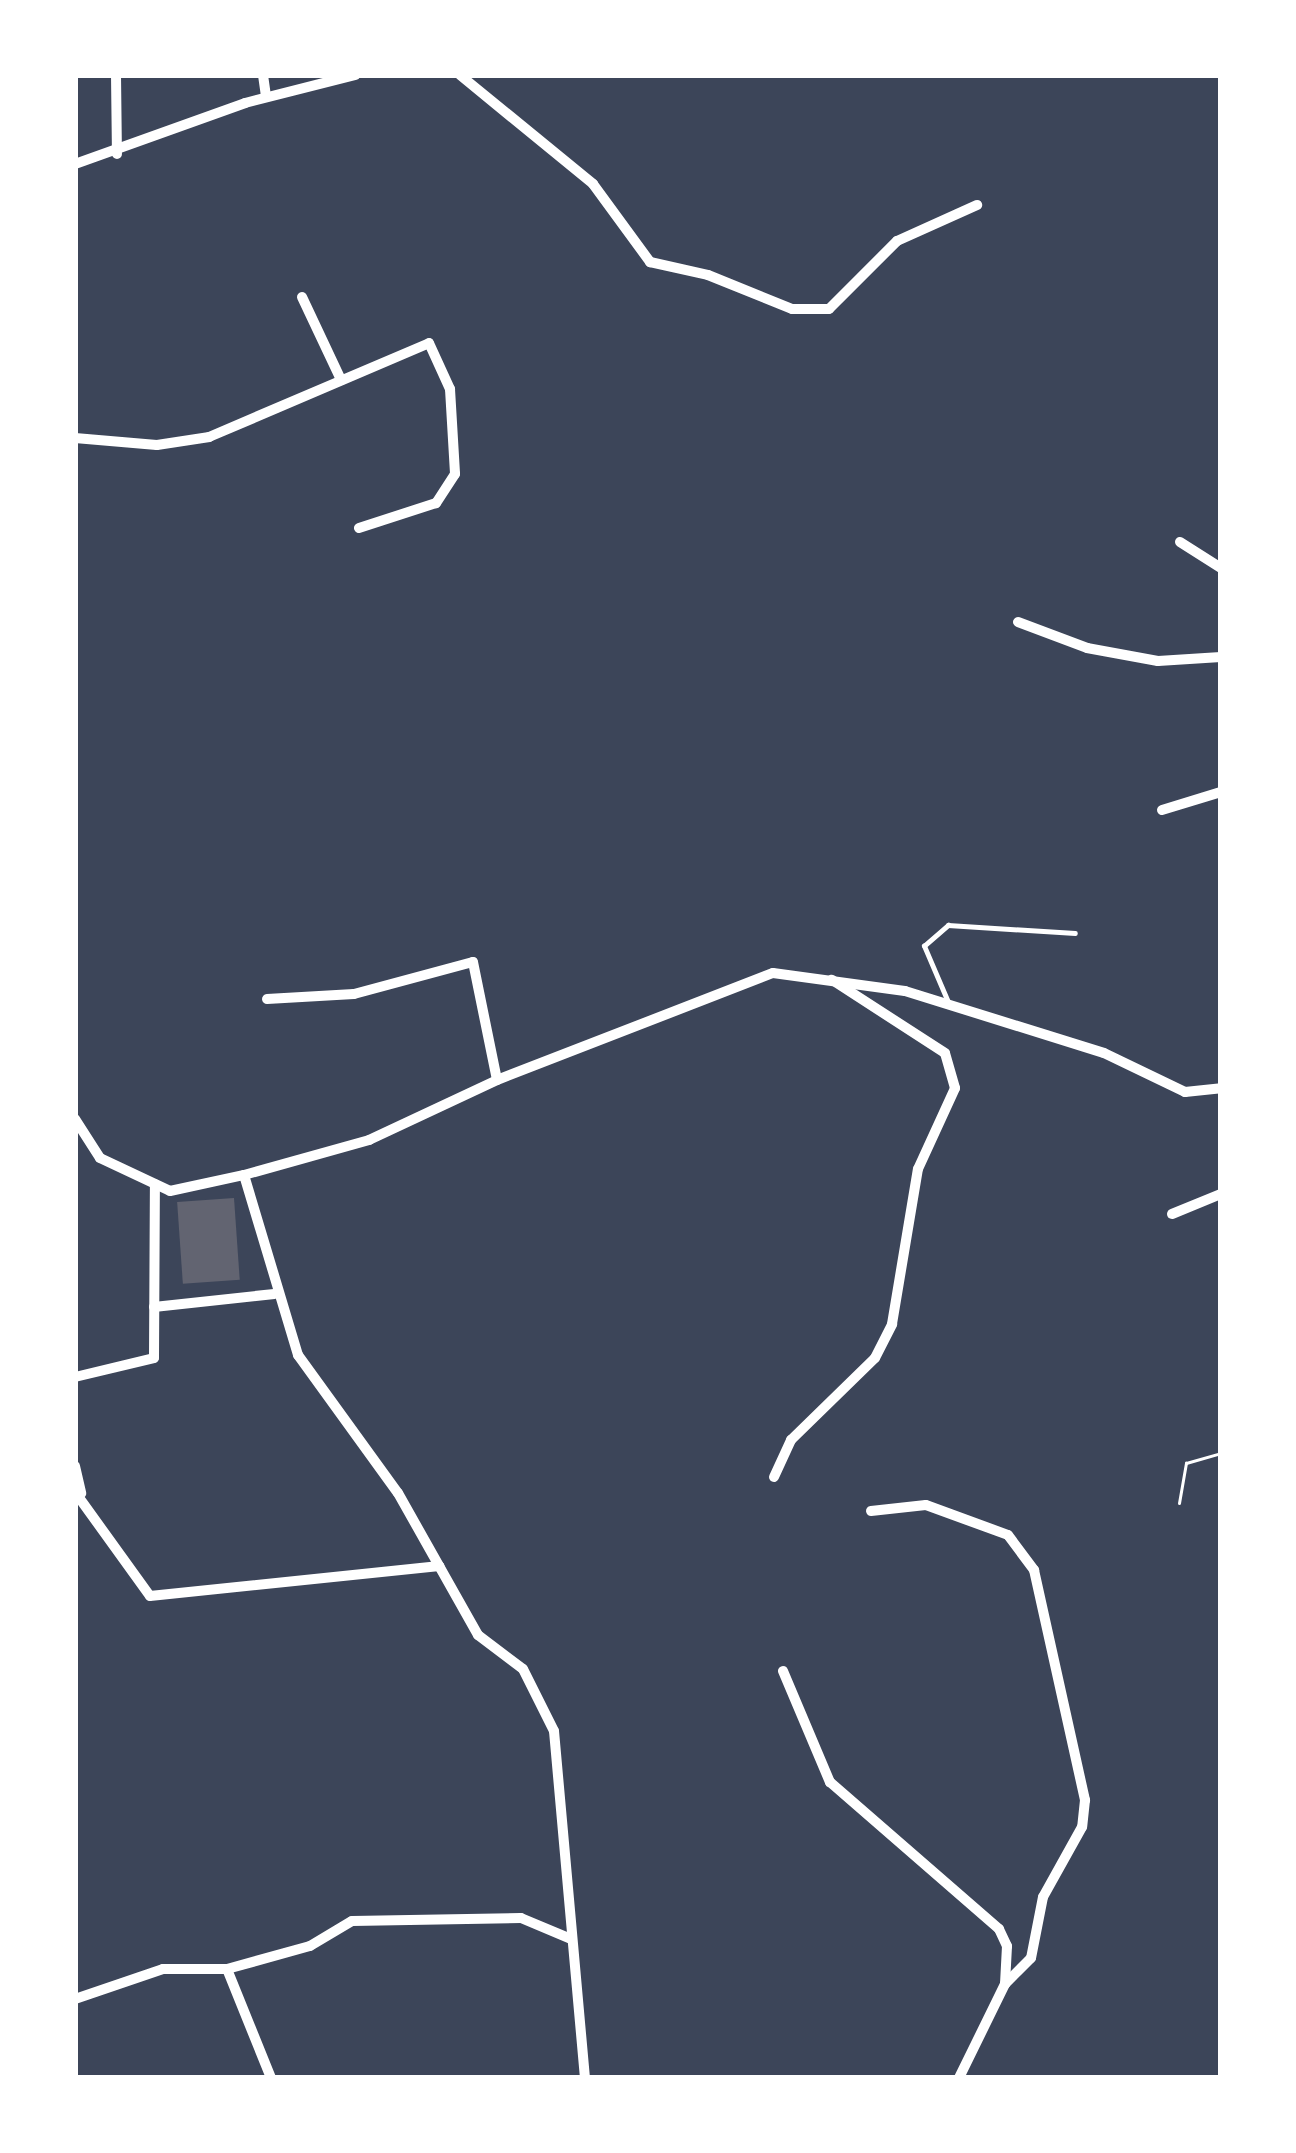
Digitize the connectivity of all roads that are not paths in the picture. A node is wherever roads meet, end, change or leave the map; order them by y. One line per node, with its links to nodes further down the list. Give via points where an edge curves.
1 (116, 75): 6 (street)
2 (263, 75): 5 (street)
3 (355, 75): 5 (street)
4 (460, 75): 8 (street, via 593,184 650,262 708,275 792,310 829,309 897,241)
5 (266, 98): 6 (street)
6 (117, 154): 7 (street)
7 (75, 164)
8 (977, 206)
9 (302, 297): 10 (street)
10 (341, 380): 11 (street, via 209,437 157,446); 12 (street, via 429,343 450,389 458,439 454,474 436,503)
11 (75, 438)
12 (359, 528)
13 (1180, 542): 14 (street)
14 (1221, 568)
15 (1018, 622): 16 (street, via 1087,648 1158,661)
16 (1221, 657)
17 (1221, 792): 18 (street)
18 (1162, 809)
19 (1075, 933): 22 (lane, via 948,925 923,946)
20 (826, 976): 22 (street); 23 (street, via 772,973); 34 (street, via 945,1054 955,1088 918,1169 892,1324 875,1358 791,1441)
21 (267, 999): 23 (street, via 354,994 473,962)
22 (949, 1005): 24 (street, via 1104,1053 1185,1092)
23 (497, 1080): 26 (street, via 369,1140)
24 (1221, 1088)
25 (75, 1119): 27 (street, via 100,1158)
26 (244, 1175): 27 (street, via 170,1191); 30 (street)
27 (154, 1184): 31 (street)
28 (1221, 1194): 29 (street)
29 (1172, 1214)
30 (274, 1294): 31 (street); 37 (street, via 298,1355 398,1493)
31 (154, 1307): 32 (street, via 154,1358)
32 (75, 1377)
33 (75, 1466): 35 (street)
34 (775, 1477)
35 (78, 1492): 37 (street, via 150,1596)
36 (871, 1511): 41 (street, via 908,1503 1008,1534 1034,1570 1085,1800 1082,1828 1043,1897 1031,1958)
37 (439, 1565): 39 (street, via 478,1635 523,1669 554,1731)
38 (783, 1671): 41 (street, via 830,1782 999,1929)
39 (571, 1939): 40 (street, via 521,1918 352,1921 310,1946); 44 (street)
40 (227, 1970): 42 (street, via 163,1970); 43 (street)
41 (1005, 1984): 45 (street)
42 (75, 2000)
43 (271, 2078)
44 (584, 2078)
45 (958, 2078)

